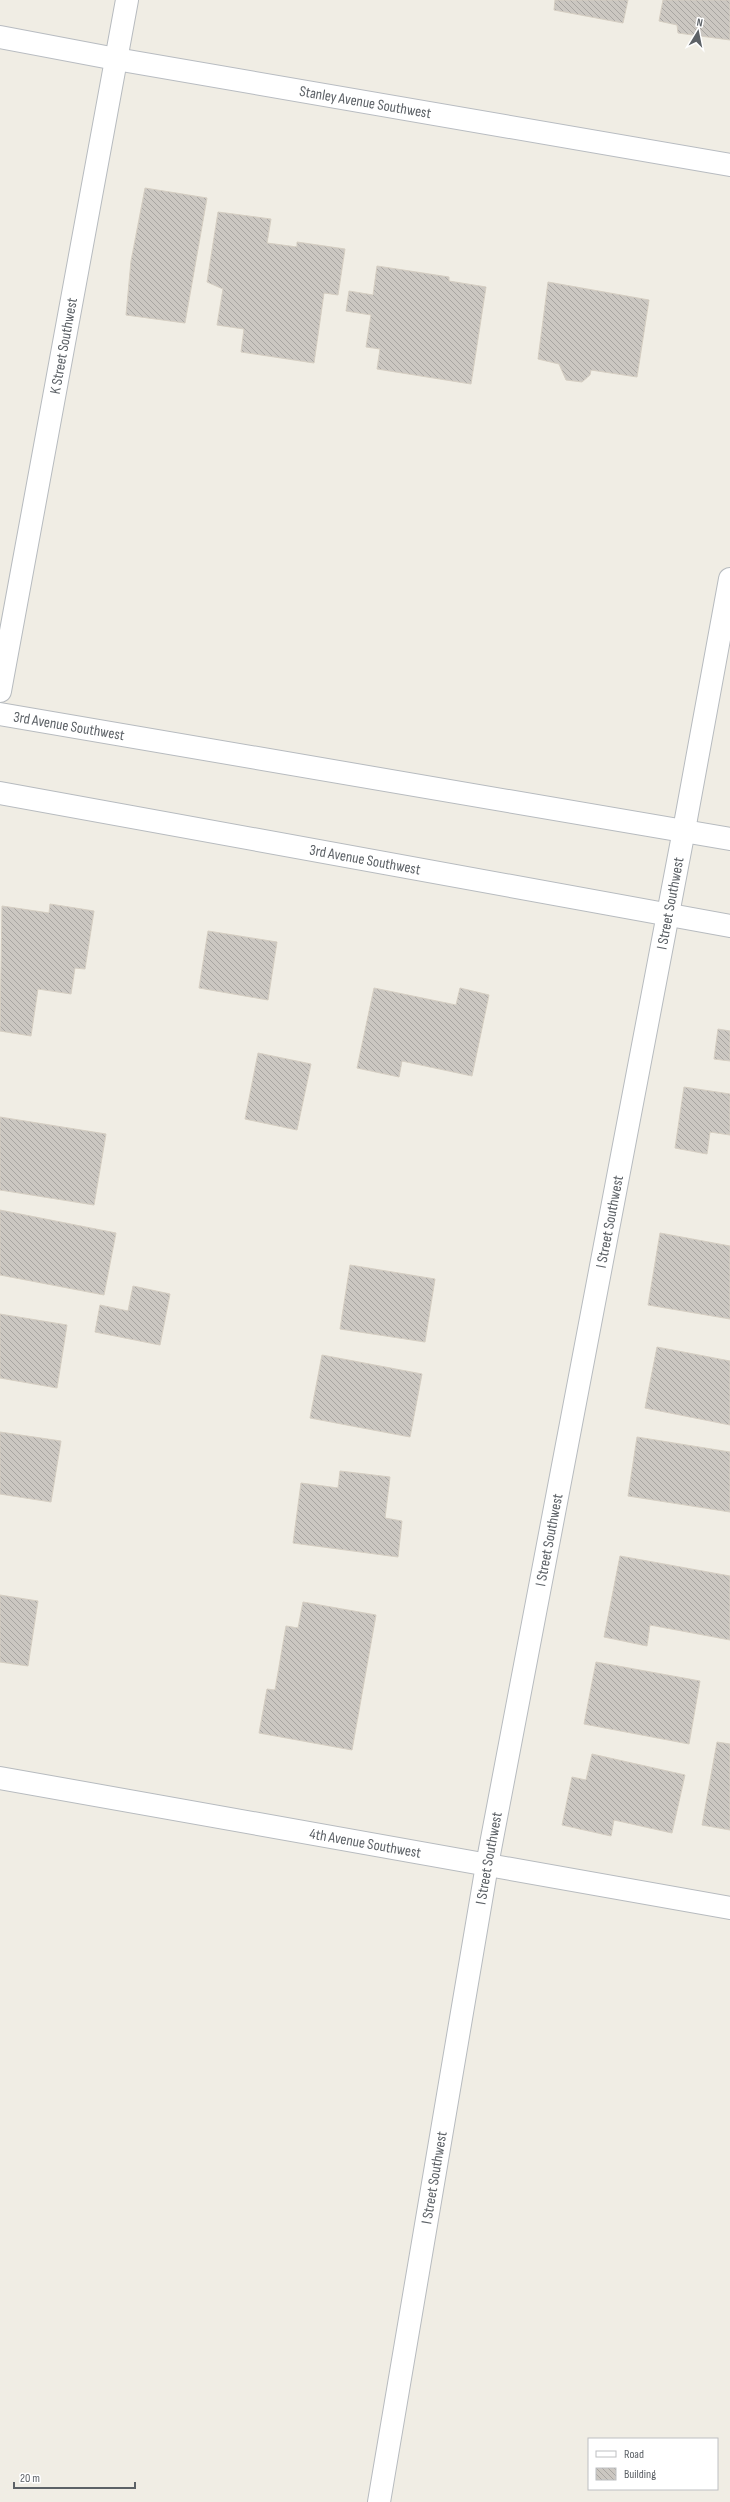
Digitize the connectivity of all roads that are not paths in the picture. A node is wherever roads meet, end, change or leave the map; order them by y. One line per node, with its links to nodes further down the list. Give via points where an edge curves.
1 (127, 0): 3 (street, K Street Southwest)
2 (0, 37): 3 (street, Stanley Avenue Southwest)
3 (116, 59): 4 (street, Stanley Avenue Southwest); 6 (street, K Street Southwest)
4 (730, 165)
5 (730, 579): 9 (street, I Street Southwest)
6 (0, 691)
7 (0, 714): 9 (street, 3rd Avenue Southwest)
8 (0, 793): 11 (street, 3rd Avenue Southwest)
9 (684, 830): 10 (street, 3rd Avenue Southwest); 11 (street, I Street Southwest)
10 (730, 839)
11 (668, 915): 12 (street, 3rd Avenue Southwest); 14 (street, I Street Southwest)
12 (730, 926)
13 (0, 1778): 14 (street, 4th Avenue Southwest)
14 (487, 1865): 15 (street, 4th Avenue Southwest); 16 (street, I Street Southwest)
15 (730, 1908)
16 (379, 2502)

